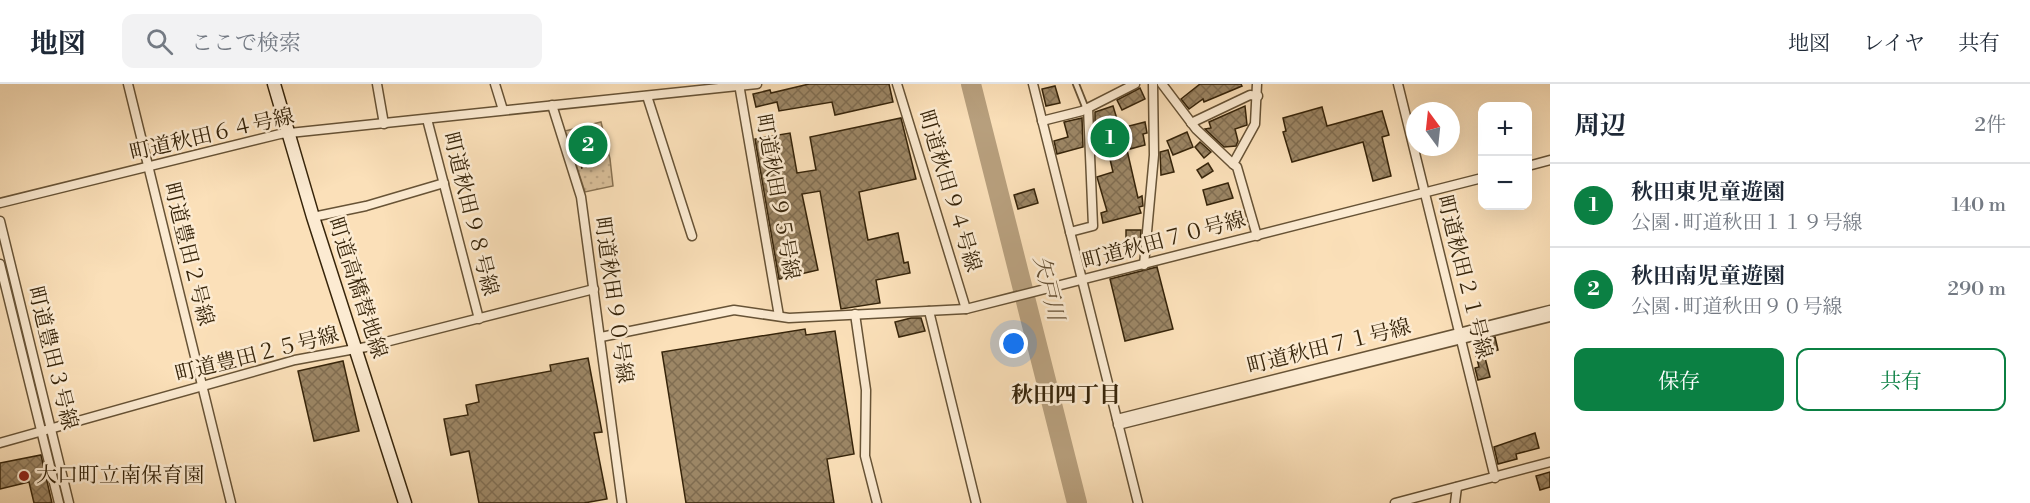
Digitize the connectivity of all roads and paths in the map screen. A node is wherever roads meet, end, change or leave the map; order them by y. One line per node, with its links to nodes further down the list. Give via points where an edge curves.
1 (128, 84): 29 (street, 町道豊田２号線)
2 (274, 84): 24 (street, 町道高橋替地線)
3 (377, 84): 23 (street)
4 (495, 84): 19 (street)
5 (757, 84): 14 (street, 町道秋田６４号線)
6 (897, 84): 44 (street, 町道秋田９４号線)
7 (1032, 84): 21 (street)
8 (1076, 84): 18 (lane)
9 (1135, 84): 18 (street)
10 (1153, 84): 41 (street, via 1154,155)
11 (1162, 84): 22 (street)
12 (1257, 84): 16 (street)
13 (1398, 84): 33 (street, 町道秋田２１号線)
14 (740, 86): 15 (street, 町道秋田６４号線); 48 (street, 町道秋田９５号線)
15 (647, 96): 17 (street, 町道秋田６４号線); 39 (street)
16 (1258, 96): 22 (street, via 1250,95); 27 (street, via 1255,124)
17 (552, 105): 19 (street, 町道秋田６４号線); 30 (street, 町道秋田９０号線)
18 (1087, 108): 21 (street); 37 (street, via 1093,226)
19 (503, 111): 20 (street, 町道秋田６４号線)
20 (427, 119): 23 (street, 町道秋田６４号線); 32 (street, 町道秋田９８号線)
21 (1042, 121): 37 (street)
22 (1191, 123): 27 (street)
23 (384, 124): 24 (street, 町道秋田６４号線)
24 (289, 133): 29 (street, 町道秋田６４号線); 35 (street, 町道高橋替地線)
25 (596, 146): 30 (path, via 600,162)
26 (1550, 160): 28 (street)
27 (1233, 164): 38 (street)
28 (1532, 165)
29 (149, 167): 34 (street, 町道秋田６４号線); 54 (street, 町道豊田２号線)
30 (573, 170): 43 (street, 町道秋田９０号線, via 581,197)
31 (1478, 178): 33 (street, 町道秋田７０号線)
32 (444, 183): 35 (street); 50 (street, 町道秋田９８号線)
33 (1425, 192): 38 (street, 町道秋田７０号線); 51 (street, 町道秋田２１号線)
34 (0, 203)
35 (313, 217): 53 (street, 町道高橋替地線)
36 (0, 221): 56 (street, 町道豊田３号線)
37 (1070, 232): 42 (street)
38 (1257, 236): 41 (street, 町道秋田７０号線)
39 (692, 237)
40 (0, 264): 57 (street)
41 (1144, 265): 42 (street, 町道秋田７０号線)
42 (1082, 281): 44 (street, 町道秋田７０号線); 55 (street)
43 (594, 289): 50 (street, 町道豊田２５号線); 52 (street, 町道秋田９０号線)
44 (966, 309): 46 (street, 町道秋田７０号線)
45 (1550, 310): 51 (street, 町道秋田７１号線)
46 (928, 311): 47 (street, 町道秋田７０号線); 69 (street)
47 (855, 314): 48 (street, 町道秋田７０号線); 62 (street, via 866,390 866,456)
48 (779, 316): 52 (street, 町道秋田７０号線, via 734,310)
49 (1550, 317): 51 (street)
50 (479, 319): 53 (street, 町道豊田２５号線)
51 (1459, 336): 55 (street, 町道秋田７１号線); 60 (street, 町道秋田２１号線)
52 (601, 337): 67 (street, 町道秋田９０号線)
53 (356, 348): 54 (street, 町道豊田２５号線); 66 (street, 町道高橋替地線)
54 (202, 386): 56 (street, 町道豊田２５号線); 65 (street, 町道豊田２号線)
55 (1118, 422): 70 (street)
56 (51, 429): 57 (street, 町道豊田２５号線); 64 (street, 町道豊田３号線)
57 (41, 431): 58 (street, 町道豊田２５号線); 63 (street)
58 (0, 443)
59 (1550, 462): 60 (street)
60 (1495, 478): 61 (street)
61 (1457, 488): 71 (street); 72 (street)
62 (876, 500): 68 (street)
63 (59, 503)
64 (69, 503)
65 (231, 503)
66 (405, 503)
67 (622, 503)
68 (867, 503)
69 (976, 503)
70 (1138, 503)
71 (1395, 503)
72 (1455, 503)

